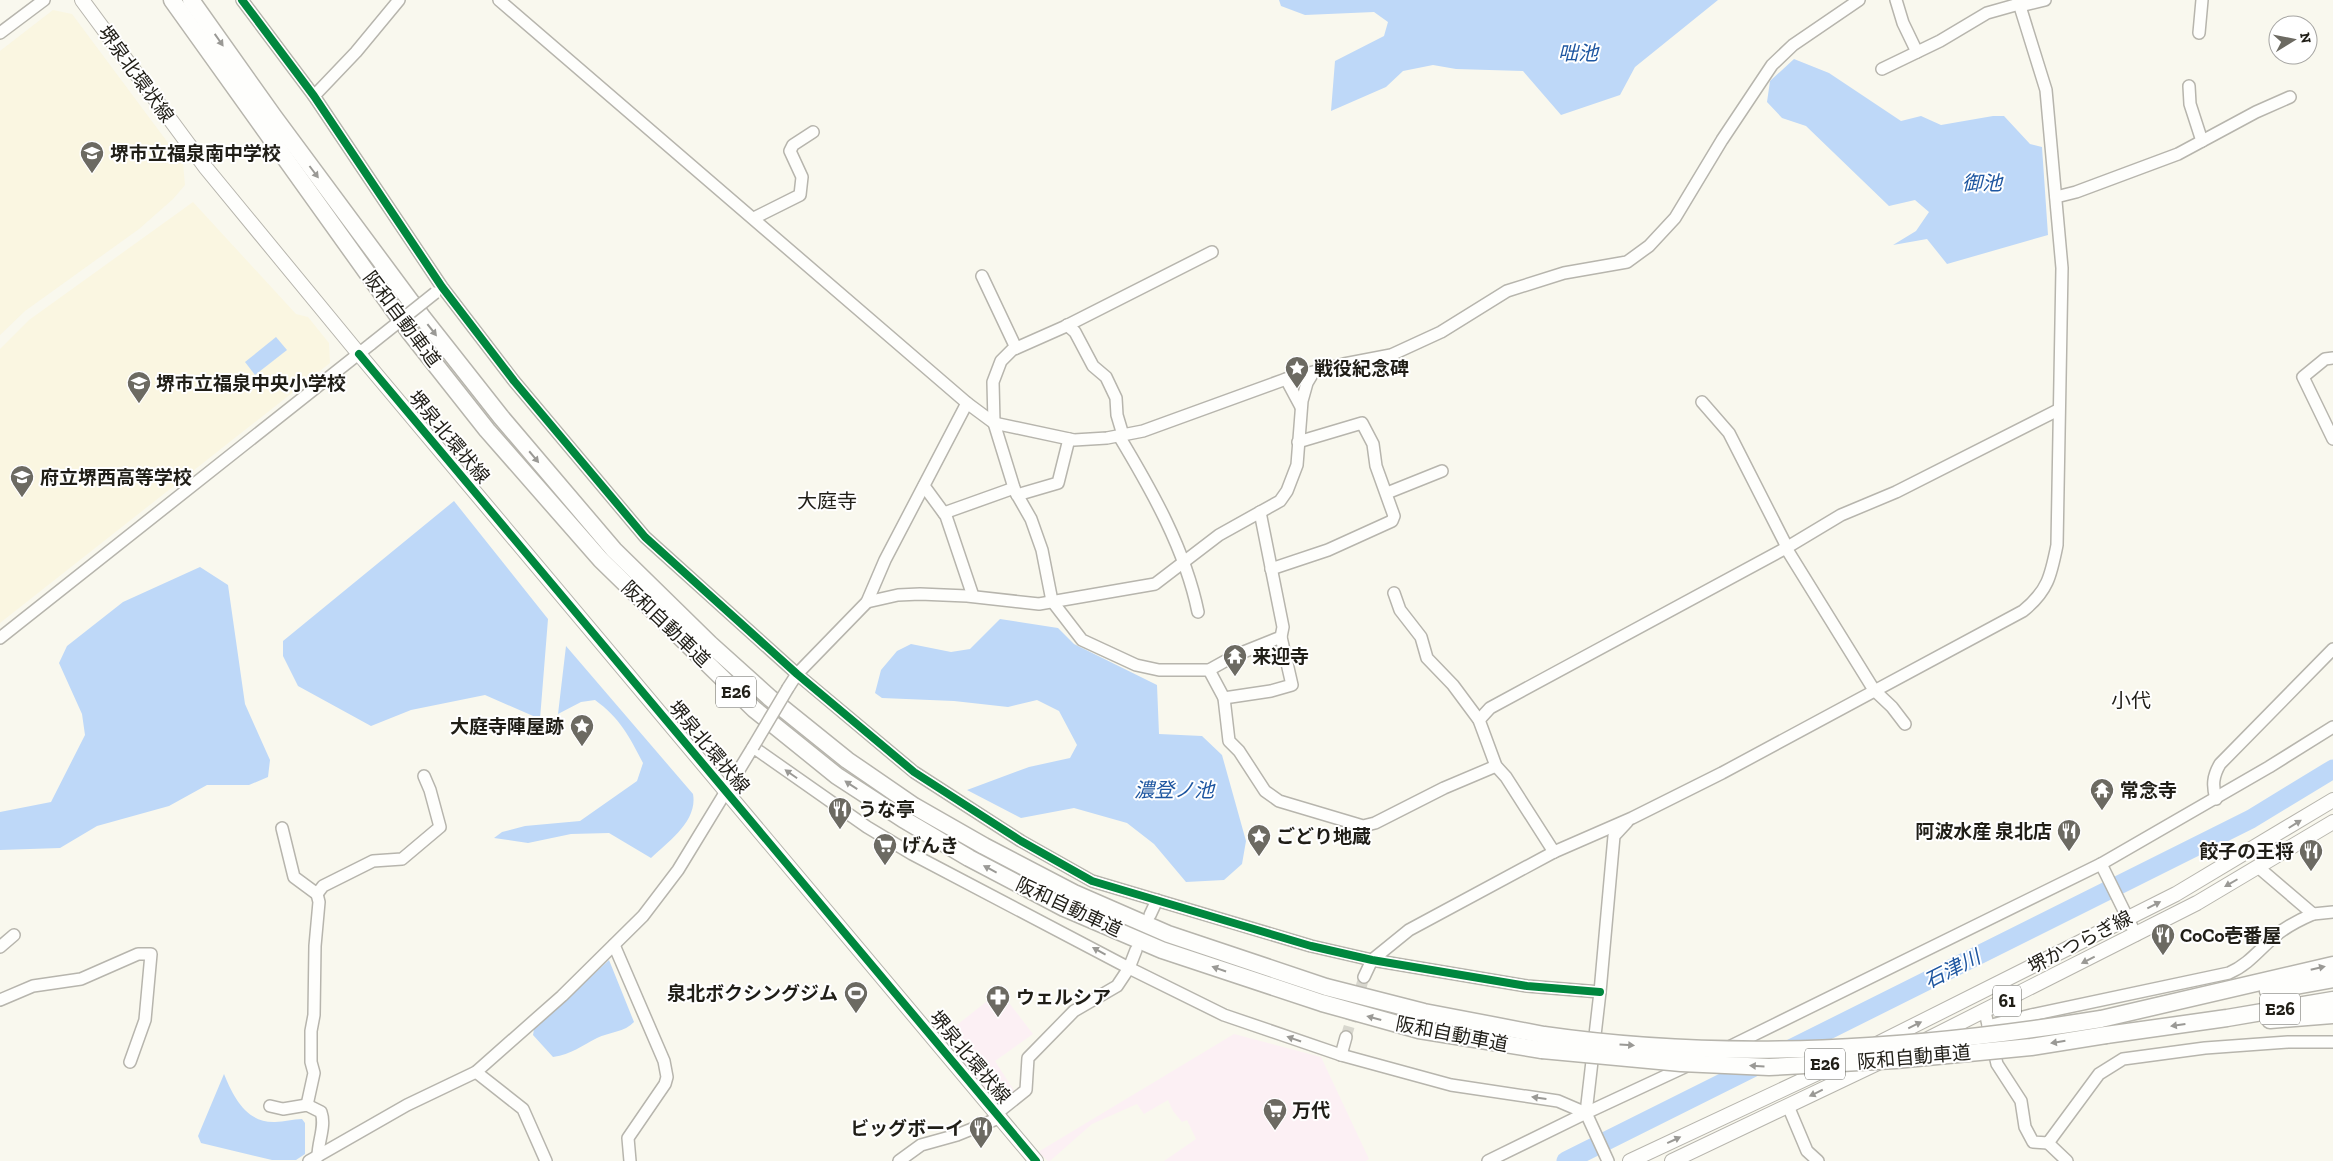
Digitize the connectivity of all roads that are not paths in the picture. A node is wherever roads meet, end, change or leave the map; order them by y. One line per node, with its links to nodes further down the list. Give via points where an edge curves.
1 (44, 0): 13 (street)
2 (82, 0): 29 (main road, 堺泉北環状線, via 206,168)
3 (172, 0): 103 (highway, 阪和自動車道 / E26, one-way to 3, via 1419,1030 1322,1003 1162,950 1064,908 978,862 837,776 754,709 601,560 487,430 408,330)
4 (191, 0): 103 (highway, 阪和自動車道 / E26, one-way to 103, via 423,318 501,417 614,550 770,698 847,760 914,806 984,846 1074,893 1168,934 1326,987)
5 (242, 0): 18 (street)
6 (399, 0): 18 (street)
7 (499, 0): 23 (street)
8 (1859, 0): 31 (street, via 1793,45 1772,65 1676,218 1649,246 1627,262 1564,272 1507,292 1441,332 1392,355)
9 (1896, 0): 15 (street)
10 (2044, 0): 12 (street)
11 (2202, 0): 14 (street)
12 (2019, 3): 15 (street, via 1987,13); 22 (street, via 2046,90)
13 (0, 33)
14 (2198, 33)
15 (1917, 52): 16 (street)
16 (1882, 69)
17 (2189, 86): 21 (street, via 2190,104)
18 (314, 96): 26 (street)
19 (2290, 97): 21 (street)
20 (813, 132): 23 (street, via 793,145 790,152 802,177 800,195)
21 (2202, 141): 22 (street, via 2178,154)
22 (2056, 197): 36 (street, via 2062,268)
23 (754, 218): 34 (street)
24 (1212, 252): 27 (street)
25 (982, 276): 28 (street)
26 (439, 290): 29 (street, bridge); 60 (street, via 645,537)
27 (1067, 325): 28 (street); 38 (street, via 1075,332 1093,366 1106,377 1116,398)
28 (1016, 348): 37 (street, via 1001,361 993,382)
29 (358, 354): 57 (street); 69 (main road, 堺泉北環状線)
30 (2333, 358): 40 (street, via 2325,360 2303,377)
31 (1313, 373): 32 (street); 35 (street)
32 (1286, 379): 35 (street); 38 (street, via 1143,431)
33 (1702, 402): 48 (street, via 1729,433)
34 (967, 403): 37 (street); 43 (street)
35 (1301, 406): 41 (street)
36 (2058, 410): 48 (street, via 1896,492 1841,515); 61 (street, via 2057,545 2049,582 2023,611)
37 (994, 423): 39 (street); 44 (street)
38 (1121, 435): 39 (street); 49 (street, via 1152,490)
39 (1069, 439): 44 (street, via 1058,483)
40 (2333, 439)
41 (1298, 442): 45 (street, via 1362,423 1373,444 1376,466); 46 (street, via 1297,465 1287,491 1280,501)
42 (1442, 471): 45 (street)
43 (924, 486): 47 (street); 54 (street)
44 (1016, 492): 47 (street); 53 (street, via 1031,519 1042,550)
45 (1387, 493): 50 (street, via 1394,516 1392,521 1328,550)
46 (1260, 512): 49 (street, via 1219,535); 50 (street)
47 (944, 513): 52 (street)
48 (1786, 548): 61 (street); 63 (street, via 1490,708)
49 (1183, 562): 53 (street, via 1155,584); 55 (street)
50 (1271, 569): 56 (street, via 1283,627)
51 (1394, 593): 63 (street, via 1400,610 1421,638 1427,658)
52 (973, 596): 53 (street, via 1039,604); 54 (street, via 898,595)
53 (1052, 600): 59 (street, via 1082,640 1129,662 1159,670)
54 (867, 602): 60 (street)
55 (1198, 612)
56 (1282, 637): 59 (street, via 1236,655); 62 (street, via 1292,685)
57 (0, 638)
58 (2333, 649): 70 (street, via 2220,764 2214,773)
59 (1209, 670): 62 (street)
60 (797, 674): 66 (street, bridge); 79 (street, via 914,772 1021,841 1092,881)
61 (1874, 690): 64 (street); 72 (street)
62 (1224, 698): 67 (street, via 1229,742 1265,791 1279,801 1363,826)
63 (1479, 720): 67 (street)
64 (1905, 724)
65 (2333, 727): 70 (street)
66 (753, 747): 69 (street); 91 (street, one-way to 66, via 866,827)
67 (1496, 766): 75 (street)
68 (424, 776): 78 (street, via 440,827 402,859 373,861 323,886)
69 (725, 791): 86 (street, via 678,870 643,916); 112 (main road, 堺泉北環状線)
70 (2216, 798): 76 (street)
71 (2333, 800): 80 (main road, 堺かつらぎ線 / 61, one-way to 71, via 2176,894)
72 (1632, 818): 75 (street); 94 (street, via 1614,836)
73 (2333, 822): 77 (main road, 堺かつらぎ線 / 61)
74 (282, 828): 78 (street, via 294,877)
75 (1554, 852): 89 (street, via 1409,930)
76 (2102, 866): 80 (street); 111 (street, via 1780,1024)
77 (2258, 867): 83 (street); 85 (main road, 堺かつらぎ線 / 61, one-way to 85)
78 (317, 894): 108 (street, via 311,1031 314,1074)
79 (1157, 900): 82 (street); 89 (street, via 1311,946)
80 (2126, 912): 85 (street); 121 (main road, 堺かつらぎ線 / 61, one-way to 80, via 1783,1091)
81 (2333, 912): 83 (street)
82 (1150, 914)
83 (2313, 914): 100 (street, via 2294,922 2242,967 2229,973)
84 (14, 935): 87 (street)
85 (2136, 935): 97 (main road, 堺かつらぎ線 / 61, one-way to 97)
86 (614, 945): 107 (street); 117 (street, via 664,1061 667,1077 628,1138)
87 (0, 948)
88 (1136, 950): 91 (street)
89 (1372, 960): 92 (street); 94 (street, via 1527,986)
90 (2333, 965): 101 (highway, one-way to 90)
91 (1129, 968): 105 (street, one-way to 91, via 1224,1015); 112 (street, via 1117,986 1074,1011 1028,1058 1026,1090)
92 (1364, 977)
93 (2333, 979): 101 (highway, 阪和自動車道 / E26)
94 (1600, 992): 111 (street)
95 (0, 1000): 106 (street, via 33,986 81,979 138,954 152,954 145,1020)
96 (2333, 1000): 99 (highway, 阪和自動車道 / E26)
97 (1985, 1012): 100 (street); 110 (main road, 堺かつらぎ線 / 61, one-way to 110)
98 (2333, 1015): 99 (highway, via 2264,1021)
99 (2226, 1018): 101 (highway, 阪和自動車道 / E26, one-way to 101)
100 (1988, 1026): 113 (street, via 1997,1064 2021,1101 2025,1127 2033,1142)
101 (2103, 1027): 103 (highway, 阪和自動車道 / E26, bridge, via 1898,1045 1766,1051)
102 (1346, 1037): 105 (street)
103 (1543, 1042)
104 (2333, 1042): 113 (street, via 2205,1048 2123,1059 2099,1074)
105 (1340, 1054): 111 (street, one-way to 105, via 1558,1101 1451,1085)
106 (130, 1062)
107 (476, 1072): 114 (street); 116 (street, via 523,1109)
108 (307, 1105): 109 (street, via 283,1109); 114 (street, via 321,1112 323,1119)
109 (270, 1106)
110 (1788, 1106): 122 (main road, 堺かつらぎ線 / 61); 123 (street, via 1807,1151)
111 (1586, 1112): 115 (street); 120 (street)
112 (998, 1116): 118 (street, via 958,1136 921,1145); 119 (main road, 堺泉北環状線)
113 (2048, 1143): 124 (street)
114 (314, 1158)
115 (1607, 1160)
116 (546, 1161)
117 (630, 1161)
118 (899, 1161)
119 (1036, 1161)
120 (1488, 1161)
121 (1630, 1161)
122 (1672, 1161)
123 (1818, 1161)
124 (2067, 1161)

